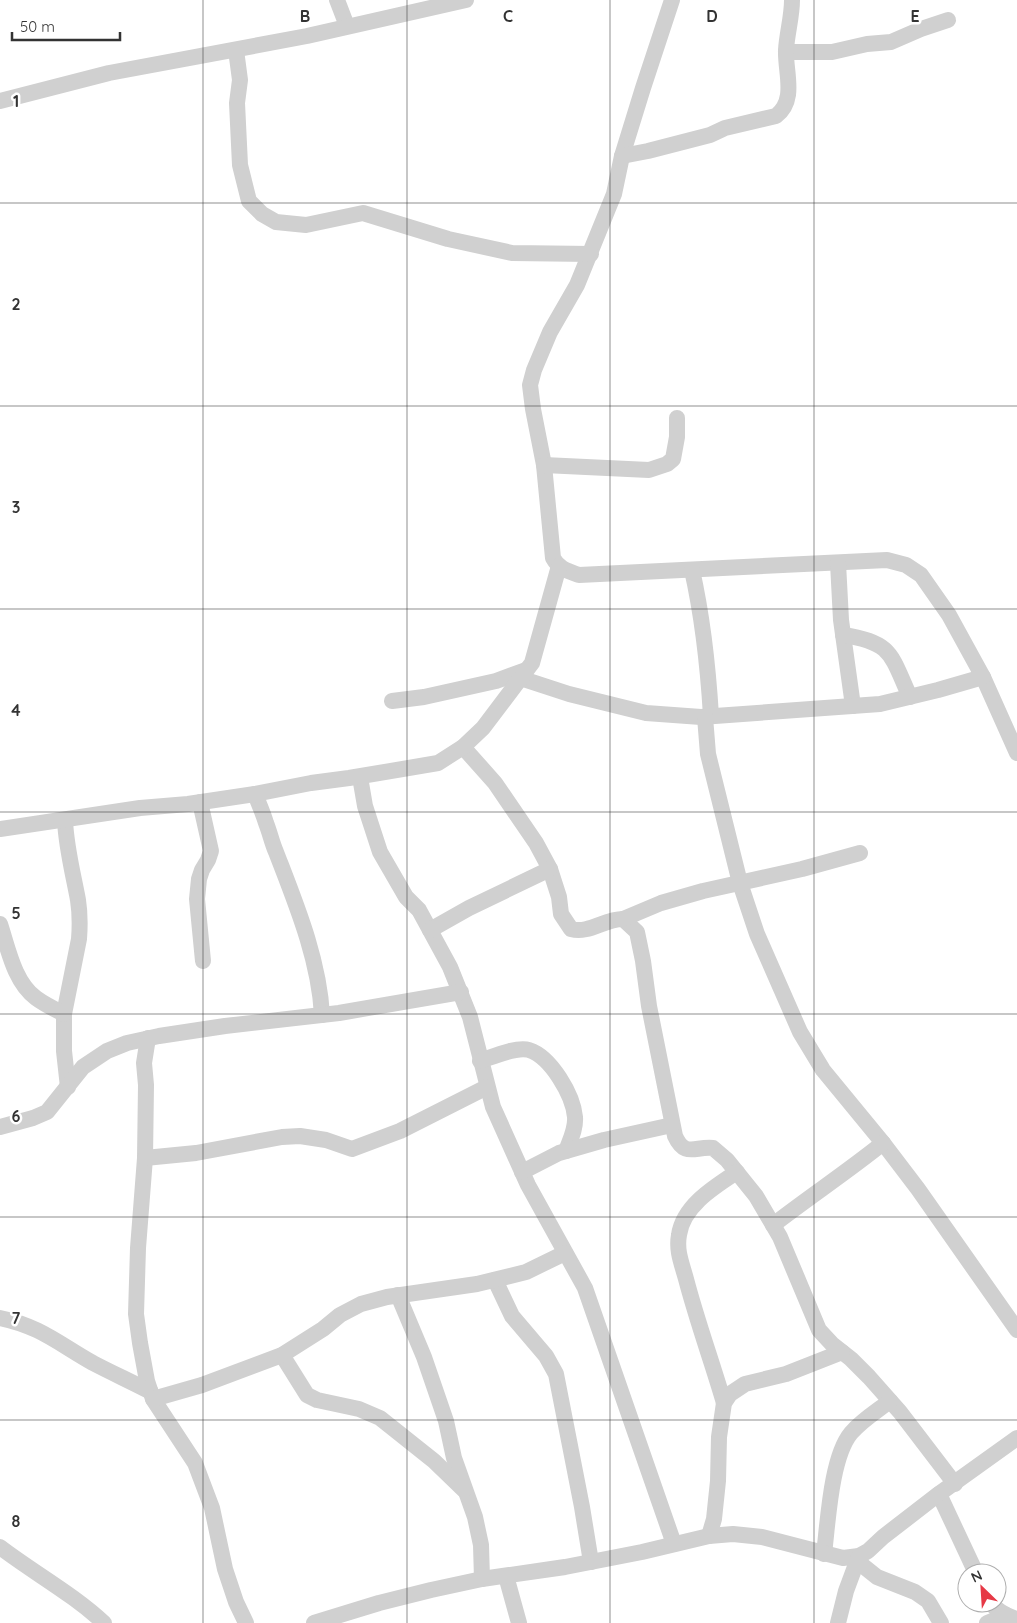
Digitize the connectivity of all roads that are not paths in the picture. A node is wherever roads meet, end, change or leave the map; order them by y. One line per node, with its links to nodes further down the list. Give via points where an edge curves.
1 (337, 0): 6 (street)
2 (466, 0): 6 (street)
3 (672, 0): 10 (street)
4 (792, 0): 8 (street)
5 (948, 20): 8 (street, via 891,42 832,52)
6 (347, 26): 7 (street)
7 (236, 50): 9 (street, via 109,73); 11 (street, via 240,80 237,103 240,165 249,201 262,214 276,222 306,224 363,213 512,253)
8 (786, 52): 10 (street, via 788,97 783,110 776,116)
9 (0, 101)
10 (622, 156): 11 (street, via 614,194)
11 (591, 254): 13 (street, via 550,332 530,385)
12 (677, 418): 13 (street, via 673,459 660,467 649,470)
13 (544, 465): 15 (street, via 553,558)
14 (838, 562): 16 (street); 17 (street); 19 (street, via 888,560 906,565 921,575)
15 (559, 566): 16 (street, via 579,575); 18 (street, via 532,663)
16 (692, 570): 23 (street, via 708,664)
17 (843, 635): 20 (street, via 863,638 890,653); 22 (street)
18 (523, 674): 21 (street, via 424,697); 23 (street, via 569,694 646,713); 24 (street, via 483,728)
19 (983, 677): 20 (street); 25 (street)
20 (910, 697): 22 (street)
21 (392, 701)
22 (853, 706): 23 (street)
23 (708, 717): 33 (street, via 708,754)
24 (463, 747): 26 (street, via 438,763); 32 (street, via 495,782)
25 (1017, 753)
26 (360, 777): 27 (street, via 311,782); 36 (street, via 365,806 380,852 406,898 419,910)
27 (255, 794): 28 (street); 40 (street, via 288,880 315,966)
28 (200, 802): 29 (street); 37 (street, via 211,851 199,879 197,899)
29 (65, 820): 30 (street); 39 (street, via 65,840 80,926)
30 (0, 829)
31 (860, 853): 33 (street)
32 (550, 869): 34 (street, via 561,914 570,929 580,932); 36 (street)
33 (740, 884): 34 (street, via 661,903); 47 (street, via 757,934 800,1032 823,1070)
34 (623, 918): 45 (street, via 637,932)
35 (0, 924): 39 (street, via 16,972 26,987 35,997)
36 (430, 930): 38 (street)
37 (203, 961)
38 (460, 992): 40 (street); 42 (street)
39 (64, 1014): 43 (street)
40 (322, 1015): 41 (street)
41 (148, 1038): 43 (street, via 106,1051 83,1067); 49 (street, via 144,1063)
42 (480, 1061): 44 (street); 48 (street, via 528,1050 545,1059 571,1099 575,1118)
43 (68, 1087): 46 (street, via 47,1112)
44 (487, 1087): 49 (street, via 400,1130 352,1149 300,1136); 50 (street)
45 (672, 1125): 48 (street); 51 (street, via 683,1148 713,1148)
46 (0, 1127)
47 (883, 1143): 52 (street); 57 (street)
48 (566, 1151): 50 (street)
49 (145, 1158): 60 (street, via 136,1314)
50 (522, 1172): 53 (street)
51 (737, 1172): 52 (street); 62 (street, via 706,1192 688,1212 679,1234 678,1256)
52 (773, 1225): 58 (street, via 819,1330)
53 (565, 1253): 54 (street, via 526,1272); 68 (street, via 585,1288 597,1320)
54 (495, 1280): 55 (street); 72 (street, via 512,1316 546,1356 556,1374)
55 (398, 1295): 59 (street, via 360,1304); 65 (street, via 427,1366)
56 (0, 1318): 60 (street, via 47,1334)
57 (1017, 1330)
58 (842, 1352): 61 (street); 62 (street, via 786,1374 745,1384 730,1394)
59 (282, 1355): 60 (street, via 202,1385); 65 (street, via 307,1395 380,1418)
60 (152, 1395): 78 (street, via 195,1463 212,1508 225,1569)
61 (890, 1401): 64 (street); 70 (street, via 861,1422 840,1452)
62 (724, 1403): 67 (street, via 715,1509)
63 (1017, 1438): 64 (street)
64 (955, 1484): 66 (street)
65 (467, 1492): 75 (street, via 481,1545)
66 (939, 1494): 71 (street); 73 (street)
67 (709, 1536): 68 (street); 70 (street, via 762,1536)
68 (674, 1544): 72 (street)
69 (0, 1547): 77 (street)
70 (824, 1554): 71 (street)
71 (858, 1559): 81 (street); 82 (street, via 877,1577 915,1592 928,1601)
72 (591, 1562): 74 (street)
73 (972, 1563)
74 (506, 1576): 75 (street); 80 (street)
75 (482, 1579): 79 (street, via 379,1603)
76 (1011, 1617): 83 (street)
77 (104, 1623)
78 (246, 1623)
79 (314, 1623)
80 (519, 1623)
81 (838, 1623)
82 (941, 1623)
83 (987, 1623)

